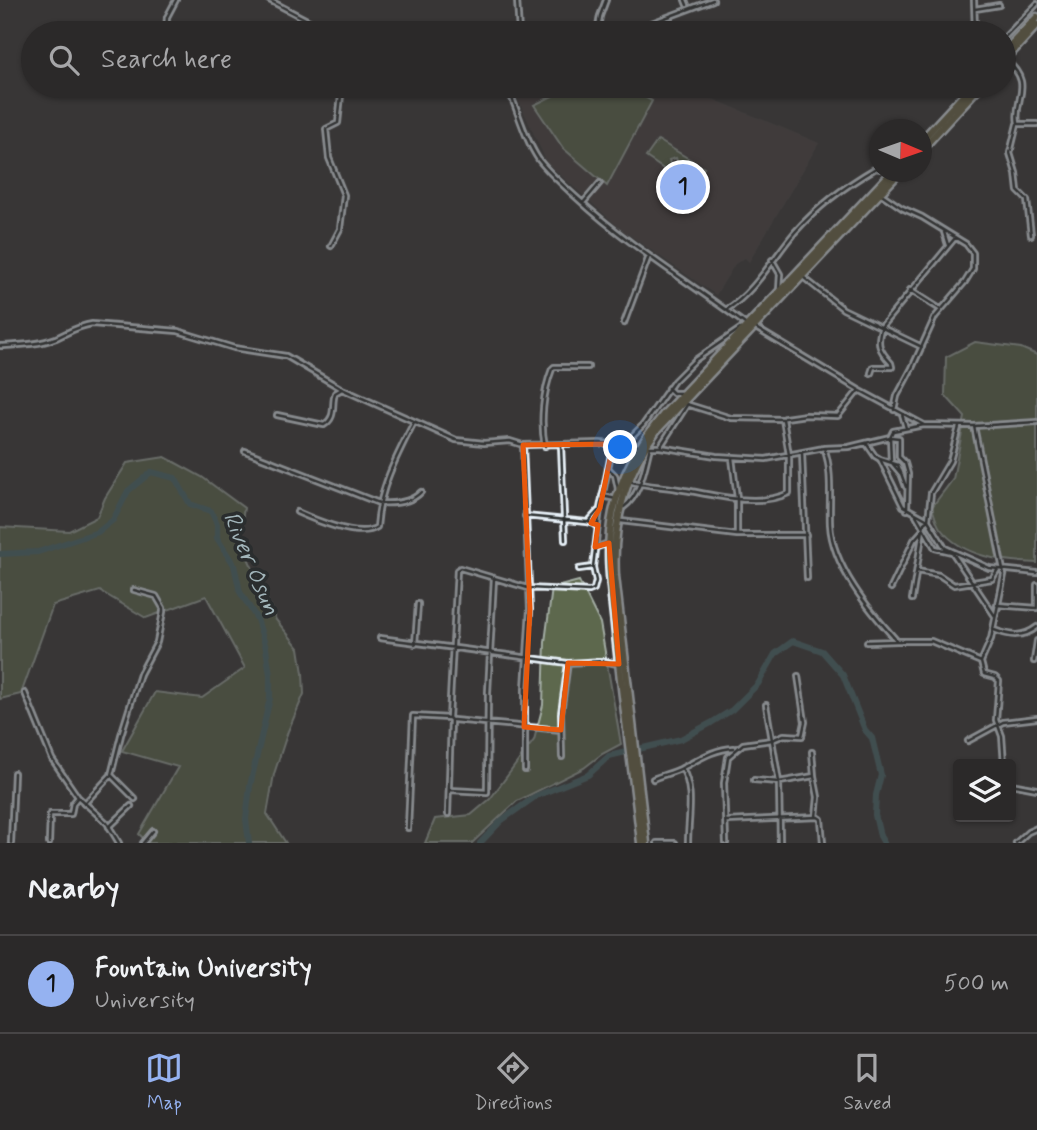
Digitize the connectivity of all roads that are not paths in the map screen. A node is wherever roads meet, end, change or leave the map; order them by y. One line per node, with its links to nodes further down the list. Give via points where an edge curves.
1 (176, 0): 13 (street)
2 (269, 0): 14 (street)
3 (517, 0): 15 (street)
4 (606, 0): 16 (street)
5 (685, 0): 9 (street)
6 (713, 0): 17 (street)
7 (974, 0): 11 (street)
8 (1037, 4): 20 (street)
9 (687, 5)
10 (999, 5): 11 (street)
11 (975, 9): 18 (street)
12 (1037, 17): 21 (highway)
13 (167, 21)
14 (309, 21)
15 (518, 21)
16 (600, 21)
17 (657, 21)
18 (975, 21)
19 (1037, 25): 22 (highway)
20 (1016, 26)
21 (1016, 42)
22 (1016, 45)
23 (1016, 71): 28 (street, via 1022,94)
24 (341, 98): 41 (street, via 338,123 326,129 329,158 344,195 340,229)
25 (512, 98): 37 (street, via 539,159)
26 (961, 98): 30 (highway)
27 (969, 98): 31 (highway)
28 (1018, 123): 29 (street); 39 (street, via 1010,159 1018,191 1027,200)
29 (1037, 124)
30 (932, 129)
31 (932, 138)
32 (869, 172): 44 (street, via 822,203)
33 (877, 182): 47 (highway)
34 (890, 182): 36 (highway)
35 (600, 183): 37 (street)
36 (880, 193): 38 (street); 45 (highway)
37 (583, 204): 43 (street)
38 (944, 232): 40 (street); 42 (street)
39 (1031, 234)
40 (955, 238): 42 (street); 49 (street, via 971,248 974,263 965,282)
41 (331, 246)
42 (948, 246): 46 (street)
43 (649, 256): 48 (street); 50 (street)
44 (772, 260): 47 (street, via 780,274); 48 (street, via 751,288)
45 (802, 276): 51 (highway); 52 (street, via 843,309)
46 (910, 290): 49 (street); 52 (street)
47 (778, 294): 51 (highway)
48 (726, 310): 51 (street)
49 (940, 310): 54 (street)
50 (624, 323)
51 (749, 326): 58 (street, via 695,360); 59 (street); 60 (highway); 61 (highway)
52 (882, 327): 54 (street); 56 (street, via 879,346 892,367 873,366)
53 (0, 346): 57 (street, via 31,345 80,325 164,330 286,356)
54 (922, 348): 62 (street)
55 (587, 366): 78 (street, via 552,369 545,396)
56 (870, 373)
57 (342, 388): 64 (street, via 335,393 331,419 324,425); 66 (street)
58 (668, 388): 60 (street); 75 (street)
59 (859, 390): 62 (street); 65 (street, via 838,416)
60 (683, 393): 79 (highway)
61 (685, 404): 65 (street, via 731,418); 79 (highway); 80 (street)
62 (894, 410): 63 (street)
63 (902, 414): 68 (street); 71 (street)
64 (277, 415)
65 (783, 419): 84 (street)
66 (414, 422): 76 (street, via 456,440); 100 (street, via 386,477)
67 (1037, 422): 70 (street)
68 (924, 425): 69 (street); 71 (street)
69 (959, 426): 70 (street); 109 (street, via 950,461 931,493)
70 (974, 426): 123 (street)
71 (906, 428): 72 (street, via 891,432)
72 (890, 437): 73 (street); 86 (street, via 899,438); 88 (street)
73 (866, 443): 81 (street); 87 (street)
74 (613, 444): 75 (street); 77 (street); 90 (street)
75 (624, 444): 79 (street)
76 (523, 445): 78 (street); 106 (street)
77 (561, 445): 78 (street); 107 (street)
78 (545, 446)
79 (645, 446): 80 (street); 93 (highway); 94 (street)
80 (660, 447): 85 (street)
81 (824, 448): 83 (street); 142 (street, via 835,554 875,619)
82 (245, 451): 100 (street)
83 (802, 453): 84 (street); 115 (street)
84 (789, 455): 85 (street); 99 (street, via 787,495)
85 (732, 457): 99 (street)
86 (899, 457): 89 (street); 95 (street, via 908,474)
87 (880, 459): 88 (street); 103 (street)
88 (891, 462): 89 (street); 92 (street)
89 (898, 465): 92 (street)
90 (608, 468): 91 (street); 98 (street)
91 (615, 475): 93 (street); 97 (street)
92 (902, 475): 95 (street)
93 (626, 480): 94 (street); 97 (highway); 102 (highway)
94 (639, 484): 99 (street); 102 (street, via 630,502)
95 (906, 487): 103 (street)
96 (421, 492): 100 (street, via 412,499)
97 (618, 495): 98 (street); 118 (highway)
98 (602, 496): 101 (street)
99 (737, 498): 114 (street)
100 (379, 503): 104 (street, via 377,527 372,531 339,528)
101 (600, 508): 110 (street); 111 (street)
102 (619, 509): 108 (highway)
103 (906, 509): 105 (street)
104 (297, 512)
105 (916, 515): 109 (street); 113 (street)
106 (525, 516): 107 (street); 131 (street)
107 (564, 520): 110 (street); 117 (street)
108 (617, 520): 114 (street); 158 (highway, via 615,576)
109 (928, 520): 112 (street); 113 (street)
110 (587, 522): 111 (street)
111 (598, 525): 119 (street)
112 (932, 528): 116 (street); 120 (street)
113 (923, 529): 116 (street); 124 (street); 132 (street)
114 (737, 535): 115 (street)
115 (806, 535): 127 (street)
116 (930, 537): 120 (street, via 937,550)
117 (565, 540)
118 (609, 543): 119 (street); 152 (highway)
119 (595, 548): 121 (street)
120 (951, 552): 123 (street); 129 (street)
121 (593, 567): 122 (street); 131 (street, via 594,589)
122 (579, 569)
123 (1000, 569): 125 (street); 129 (street, via 992,579); 136 (street, via 1004,580)
124 (917, 571): 129 (street, via 939,575 954,585); 134 (street)
125 (1037, 573): 128 (street)
126 (494, 578): 131 (street); 146 (street, via 457,570); 147 (street)
127 (807, 578)
128 (1037, 578)
129 (971, 582): 138 (street)
130 (1037, 585): 137 (street)
131 (528, 588): 148 (street)
132 (891, 588)
133 (134, 590): 172 (street, via 156,596 163,612 157,642 136,685)
134 (912, 599)
135 (418, 604): 145 (street)
136 (997, 605): 137 (street); 138 (street)
137 (1037, 607)
138 (995, 616): 140 (street)
139 (1037, 627): 140 (street, via 1026,634)
140 (994, 630): 150 (street)
141 (380, 638): 145 (street)
142 (897, 641): 144 (street); 150 (street, via 931,641)
143 (1037, 641): 149 (street)
144 (867, 642)
145 (415, 644): 146 (street)
146 (453, 647): 147 (street); 157 (street)
147 (490, 652): 148 (street); 159 (street)
148 (528, 657): 151 (street); 161 (street)
149 (1034, 661)
150 (981, 662): 160 (street, via 984,674 999,681)
151 (568, 663): 152 (street); 162 (street)
152 (619, 664): 158 (highway)
153 (798, 676): 163 (street, via 805,733)
154 (25, 693): 180 (street, via 43,740)
155 (766, 705): 163 (street)
156 (1037, 718): 160 (street)
157 (450, 719): 159 (street); 179 (street); 189 (street, via 413,716)
158 (628, 719): 196 (highway)
159 (488, 723): 161 (street); 179 (street, via 487,792)
160 (998, 726): 164 (street); 168 (street)
161 (524, 727): 162 (street); 170 (street)
162 (561, 730): 167 (street)
163 (772, 740): 165 (street); 176 (street)
164 (968, 741)
165 (736, 748): 169 (street, via 715,751); 187 (street, via 725,767)
166 (812, 752): 173 (street)
167 (562, 757)
168 (1004, 759)
169 (682, 768): 174 (street); 199 (street, via 691,793)
170 (525, 770)
171 (13, 774): 192 (street)
172 (111, 775): 181 (street); 182 (street)
173 (814, 776): 176 (street); 185 (street)
174 (653, 779)
175 (754, 780): 176 (street)
176 (779, 782): 186 (street)
177 (1016, 785): 178 (street)
178 (1037, 789)
179 (450, 790): 184 (street)
180 (78, 797): 182 (street); 193 (street, via 71,814 50,814)
181 (135, 799)
182 (84, 804): 188 (street)
183 (131, 806): 188 (street)
184 (448, 814)
185 (816, 817): 186 (street); 202 (street, via 821,819)
186 (779, 820): 187 (street); 201 (street)
187 (726, 821): 200 (street)
188 (109, 827): 194 (street)
189 (408, 828)
190 (1037, 828): 203 (street)
191 (153, 831): 195 (street)
192 (11, 843)
193 (49, 843)
194 (119, 843)
195 (143, 843)
196 (644, 843)
197 (657, 843): 198 (street)
198 (675, 843)
199 (688, 843)
200 (726, 843)
201 (780, 843)
202 (823, 843)
203 (1016, 843)

